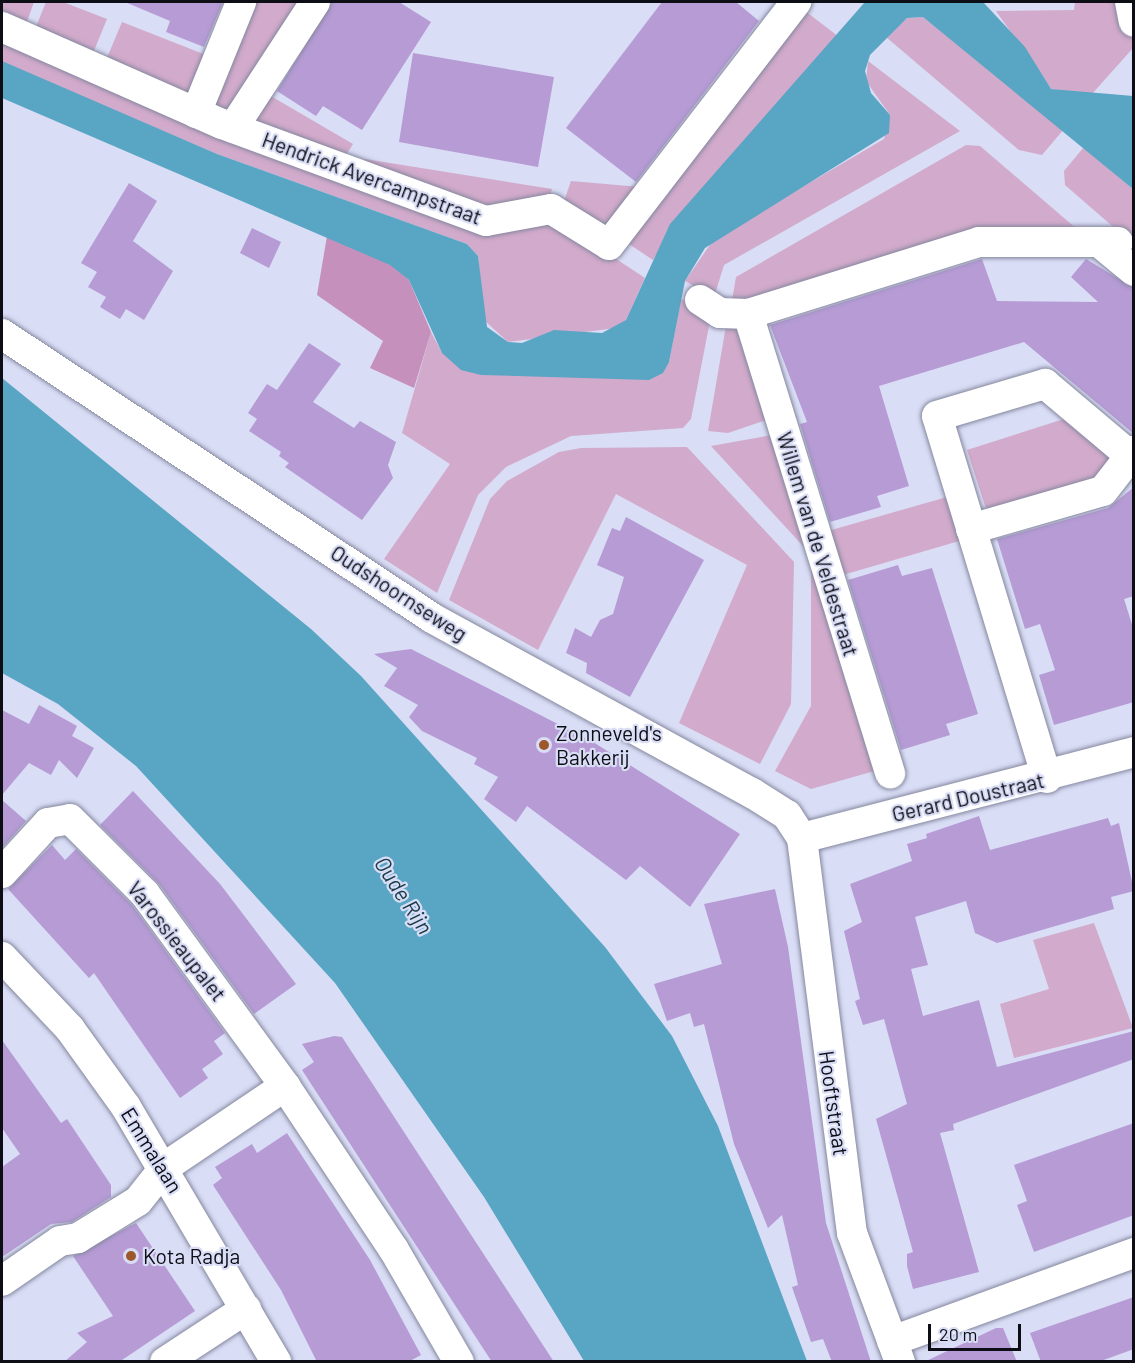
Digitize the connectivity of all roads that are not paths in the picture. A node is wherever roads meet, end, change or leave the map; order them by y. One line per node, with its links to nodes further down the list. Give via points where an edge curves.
1 (242, 2): 7 (street)
2 (315, 2): 8 (street, Hendrick Avercampstraat)
3 (796, 2): 8 (street, Hendrick Avercampstraat, via 620,251 551,209 486,221)
4 (1130, 2): 5 (street)
5 (1134, 22)
6 (2, 27): 7 (street, Hendrick Avercampstraat)
7 (196, 113): 8 (street, Hendrick Avercampstraat)
8 (233, 128)
9 (1134, 272): 11 (street, via 1109,243 978,242)
10 (700, 300): 11 (street, via 720,313)
11 (748, 314): 16 (street, Willem van de Veldestraat)
12 (2, 334): 18 (street, Oudshoornseweg, via 142,422 432,618 787,815)
13 (1132, 455): 14 (street, via 1102,491); 14 (street, via 1045,384 937,416)
14 (971, 529): 17 (street)
15 (1134, 752): 17 (street, Gerard Doustraat)
16 (890, 774)
17 (1047, 778): 18 (street, Gerard Doustraat)
18 (802, 838): 26 (street, Hooftstraat, via 852,1233)
19 (2, 873): 21 (street, Varossieaupalet, via 48,823 70,819 145,894)
20 (2, 957): 22 (street, Emmalaan, via 70,1029)
21 (285, 1086): 22 (street); 29 (street, Varossieaupalet, via 394,1250)
22 (165, 1167): 24 (street, via 138,1201 78,1238 60,1241); 25 (street, Emmalaan)
23 (1134, 1253): 26 (street)
24 (2, 1281)
25 (246, 1309): 27 (street); 28 (street, Emmalaan)
26 (896, 1352)
27 (165, 1362)
28 (276, 1362)
29 (459, 1362)

